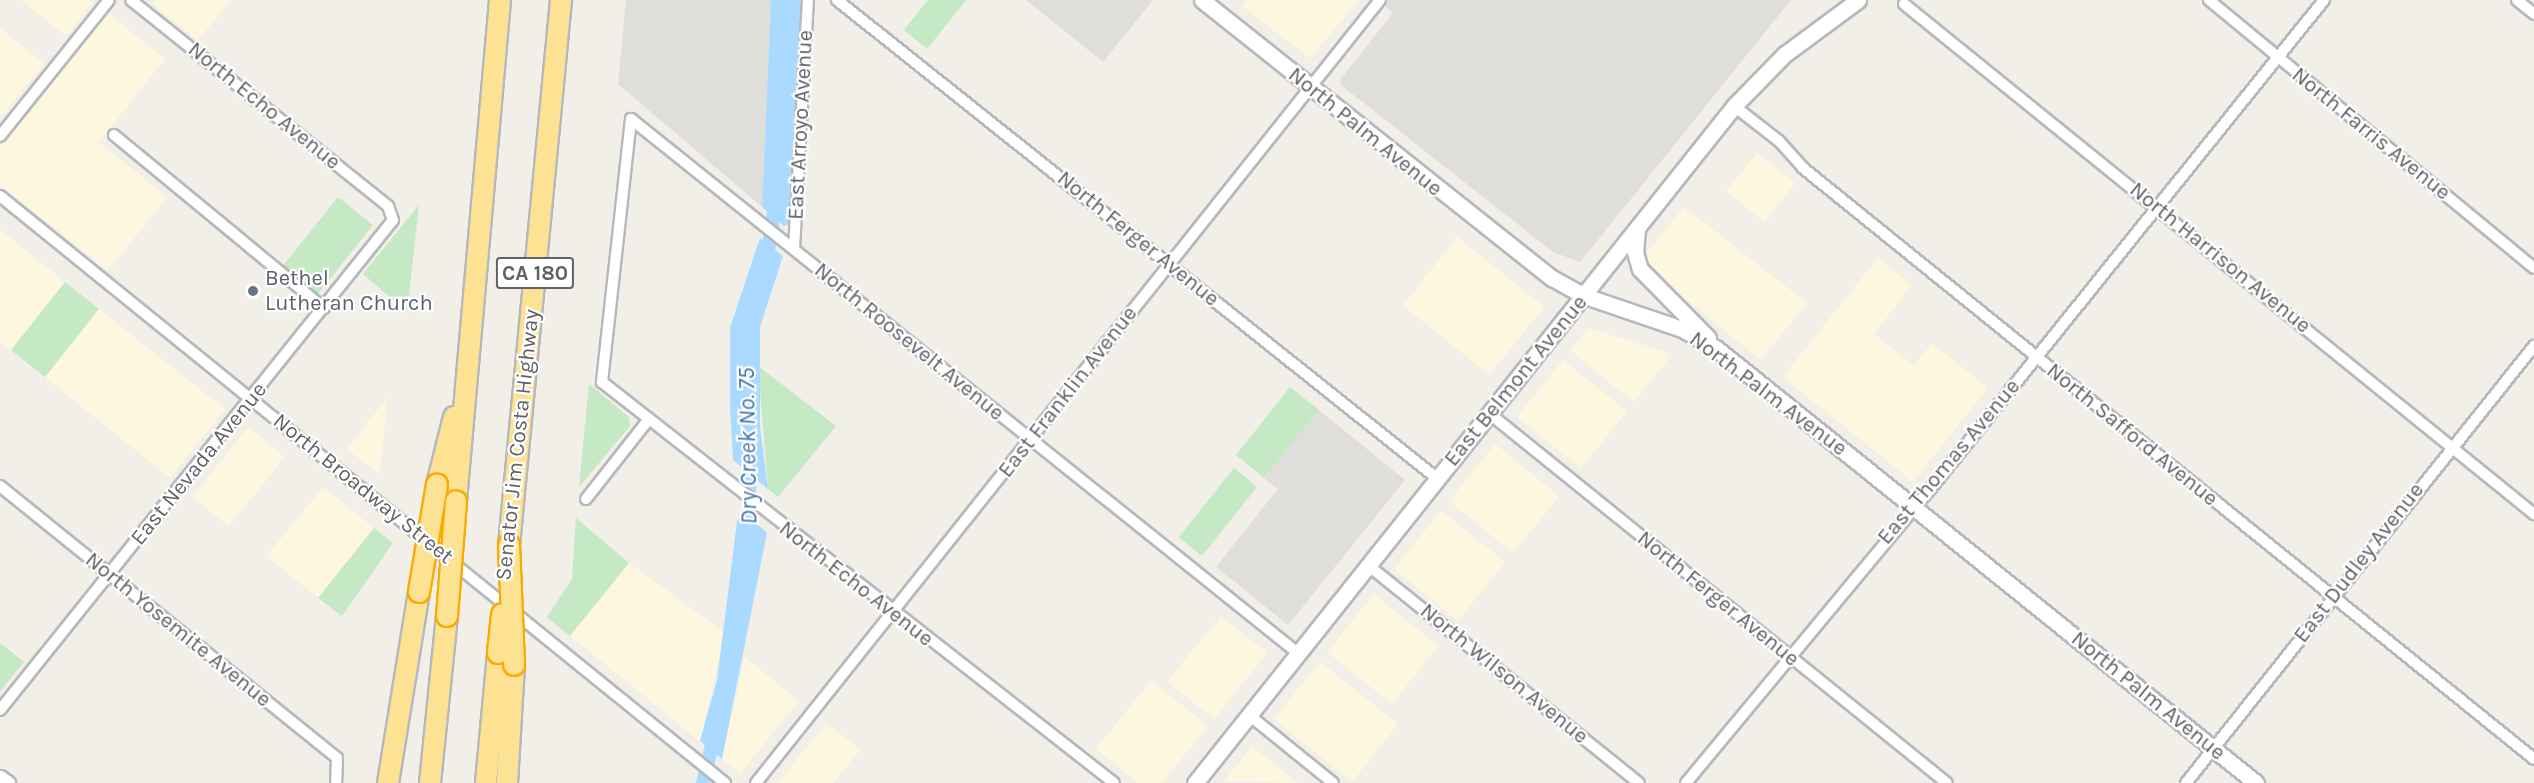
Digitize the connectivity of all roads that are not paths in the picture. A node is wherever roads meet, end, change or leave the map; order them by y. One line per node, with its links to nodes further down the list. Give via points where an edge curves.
1 (109, 0): 19 (street)
2 (132, 0): 22 (street, North Echo Avenue)
3 (500, 0): 32 (highway, CA 180)
4 (561, 0): 44 (highway, Senator Jim Costa Highway / CA 180)
5 (808, 0): 24 (street, East Arroyo Avenue)
6 (837, 0): 25 (street, North Ferger Avenue)
7 (1202, 0): 16 (main road, North Palm Avenue)
8 (1380, 0): 16 (street, East Franklin Avenue)
9 (1858, 0): 17 (main road, East Belmont Avenue, via 1785,54)
10 (2209, 0): 15 (street, North Farris Avenue)
11 (2325, 0): 15 (street, East Thomas Avenue)
12 (2517, 0): 14 (street)
13 (1904, 4): 21 (street, North Harrison Avenue)
14 (2534, 14)
15 (2279, 58): 21 (street, East Thomas Avenue); 26 (street, North Farris Avenue)
16 (1310, 88): 25 (street, East Franklin Avenue); 27 (main road, North Palm Avenue, via 1527,260)
17 (1734, 105): 23 (main road, East Belmont Avenue); 31 (street, North Safford Avenue, via 1779,141 1803,168)
18 (114, 135): 28 (street)
19 (0, 136)
20 (0, 196): 34 (street, North Broadway Street)
21 (2158, 207): 31 (street, East Thomas Avenue); 38 (street, North Harrison Avenue)
22 (393, 215): 28 (street, East Nevada Avenue)
23 (1637, 230): 27 (main road, East Belmont Avenue); 30 (main road, via 1635,252 1640,269)
24 (794, 249): 33 (street, North Roosevelt Avenue, via 631,119); 37 (street, North Roosevelt Avenue)
25 (1169, 263): 37 (street, East Franklin Avenue); 39 (street, North Ferger Avenue)
26 (2534, 268)
27 (1585, 296): 30 (main road, North Palm Avenue, via 1682,329); 35 (main road, East Belmont Avenue)
28 (324, 308): 34 (street, East Nevada Avenue)
29 (2534, 346): 38 (street, East Dudley Avenue)
30 (1717, 349): 42 (main road, North Palm Avenue)
31 (2036, 357): 42 (street, East Thomas Avenue); 47 (street, North Safford Avenue)
32 (469, 360): 59 (highway, bridge, via 437,485); 60 (highway, CA 180, bridge)
33 (602, 382): 36 (street, North Echo Avenue)
34 (252, 398): 46 (street, East Nevada Avenue); 56 (street, North Broadway Street)
35 (1490, 414): 39 (main road, East Belmont Avenue); 50 (street, North Ferger Avenue)
36 (649, 419): 41 (street); 48 (street, North Echo Avenue)
37 (1031, 440): 48 (street, East Franklin Avenue); 49 (street, North Roosevelt Avenue)
38 (2451, 447): 43 (street, North Harrison Avenue); 47 (street, East Dudley Avenue)
39 (1438, 479): 45 (main road, East Belmont Avenue)
40 (0, 486): 46 (street, North Yosemite Avenue)
41 (586, 500)
42 (1913, 508): 50 (street, East Thomas Avenue); 53 (main road, North Palm Avenue)
43 (2534, 514)
44 (509, 545): 61 (highway, Senator Jim Costa Highway / CA 180, bridge); 62 (highway, bridge, via 514,665)
45 (1370, 566): 49 (main road, East Belmont Avenue); 67 (street, North Wilson Avenue)
46 (110, 574): 51 (street, East Nevada Avenue); 58 (street, North Yosemite Avenue, via 337,758)
47 (2332, 596): 53 (street, East Dudley Avenue); 54 (street, North Safford Avenue)
48 (891, 613): 63 (street, East Franklin Avenue); 64 (street, North Echo Avenue)
49 (1299, 654): 52 (main road, East Belmont Avenue)
50 (1790, 657): 68 (street, East Thomas Avenue); 69 (street, North Ferger Avenue)
51 (0, 710)
52 (1249, 715): 65 (main road, East Belmont Avenue); 66 (street)
53 (2213, 748): 70 (street, East Dudley Avenue); 71 (main road, North Palm Avenue)
54 (2534, 759)
55 (0, 778): 57 (main road)
56 (721, 779)
57 (7, 783)
58 (336, 783)
59 (388, 783)
60 (430, 783)
61 (486, 783)
62 (507, 783)
63 (756, 783)
64 (1114, 783)
65 (1195, 783)
66 (1333, 783)
67 (1639, 783)
68 (1686, 783)
69 (1947, 783)
70 (2186, 783)
71 (2256, 783)

